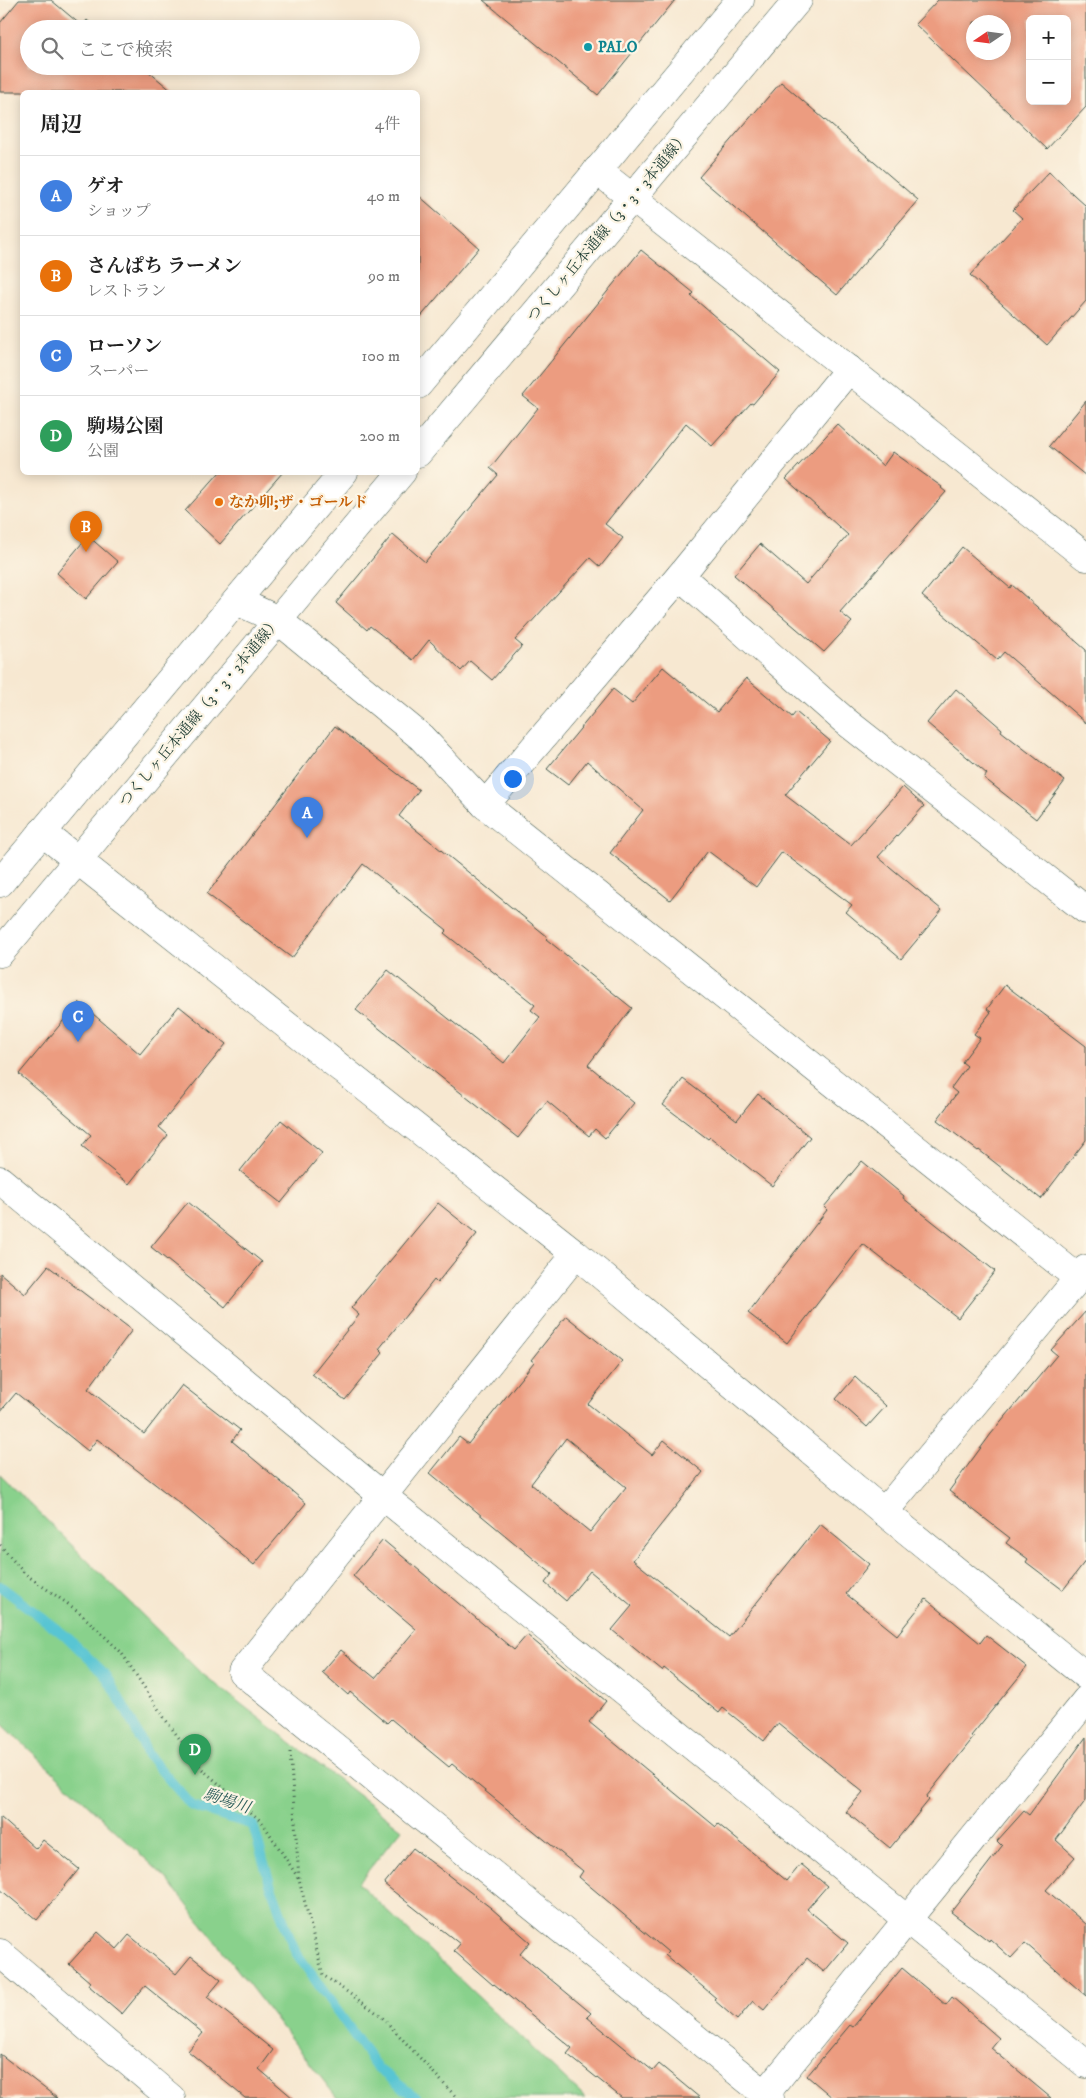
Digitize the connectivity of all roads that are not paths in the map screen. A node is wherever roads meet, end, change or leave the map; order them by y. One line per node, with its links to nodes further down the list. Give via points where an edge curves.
1 (740, 0): 3 (street)
2 (798, 0): 4 (street, つくしヶ丘本通線（3・3・3本通線）)
3 (597, 170): 4 (street); 6 (street)
4 (632, 197): 5 (street); 7 (street, つくしヶ丘本通線（3・3・3本通線）)
5 (849, 369): 10 (street); 11 (street)
6 (420, 383)
7 (420, 452)
8 (342, 475): 12 (street)
9 (399, 475): 13 (street, つくしヶ丘本通線（3・3・3本通線）)
10 (1086, 557)
11 (680, 576): 14 (street); 18 (street, via 844,720)
12 (237, 601): 13 (street); 15 (street)
13 (278, 620): 14 (street, via 422,737); 16 (street, つくしヶ丘本通線（3・3・3本通線）)
14 (485, 805): 22 (street)
15 (42, 832): 16 (street); 17 (street)
16 (77, 860): 19 (street, つくしヶ丘本通線（3・3・3本通線）); 21 (street)
17 (0, 883)
18 (1086, 910)
19 (0, 953)
20 (0, 1180): 23 (street)
21 (576, 1254): 23 (street); 24 (street)
22 (1082, 1274): 24 (street)
23 (383, 1496): 27 (street); 30 (street, via 242,1672)
24 (884, 1512): 25 (street)
25 (1086, 1676)
26 (1086, 1700): 27 (street)
27 (909, 1920): 29 (street); 30 (street)
28 (0, 1952): 31 (street)
29 (1086, 2064)
30 (766, 2097)
31 (171, 2098)

